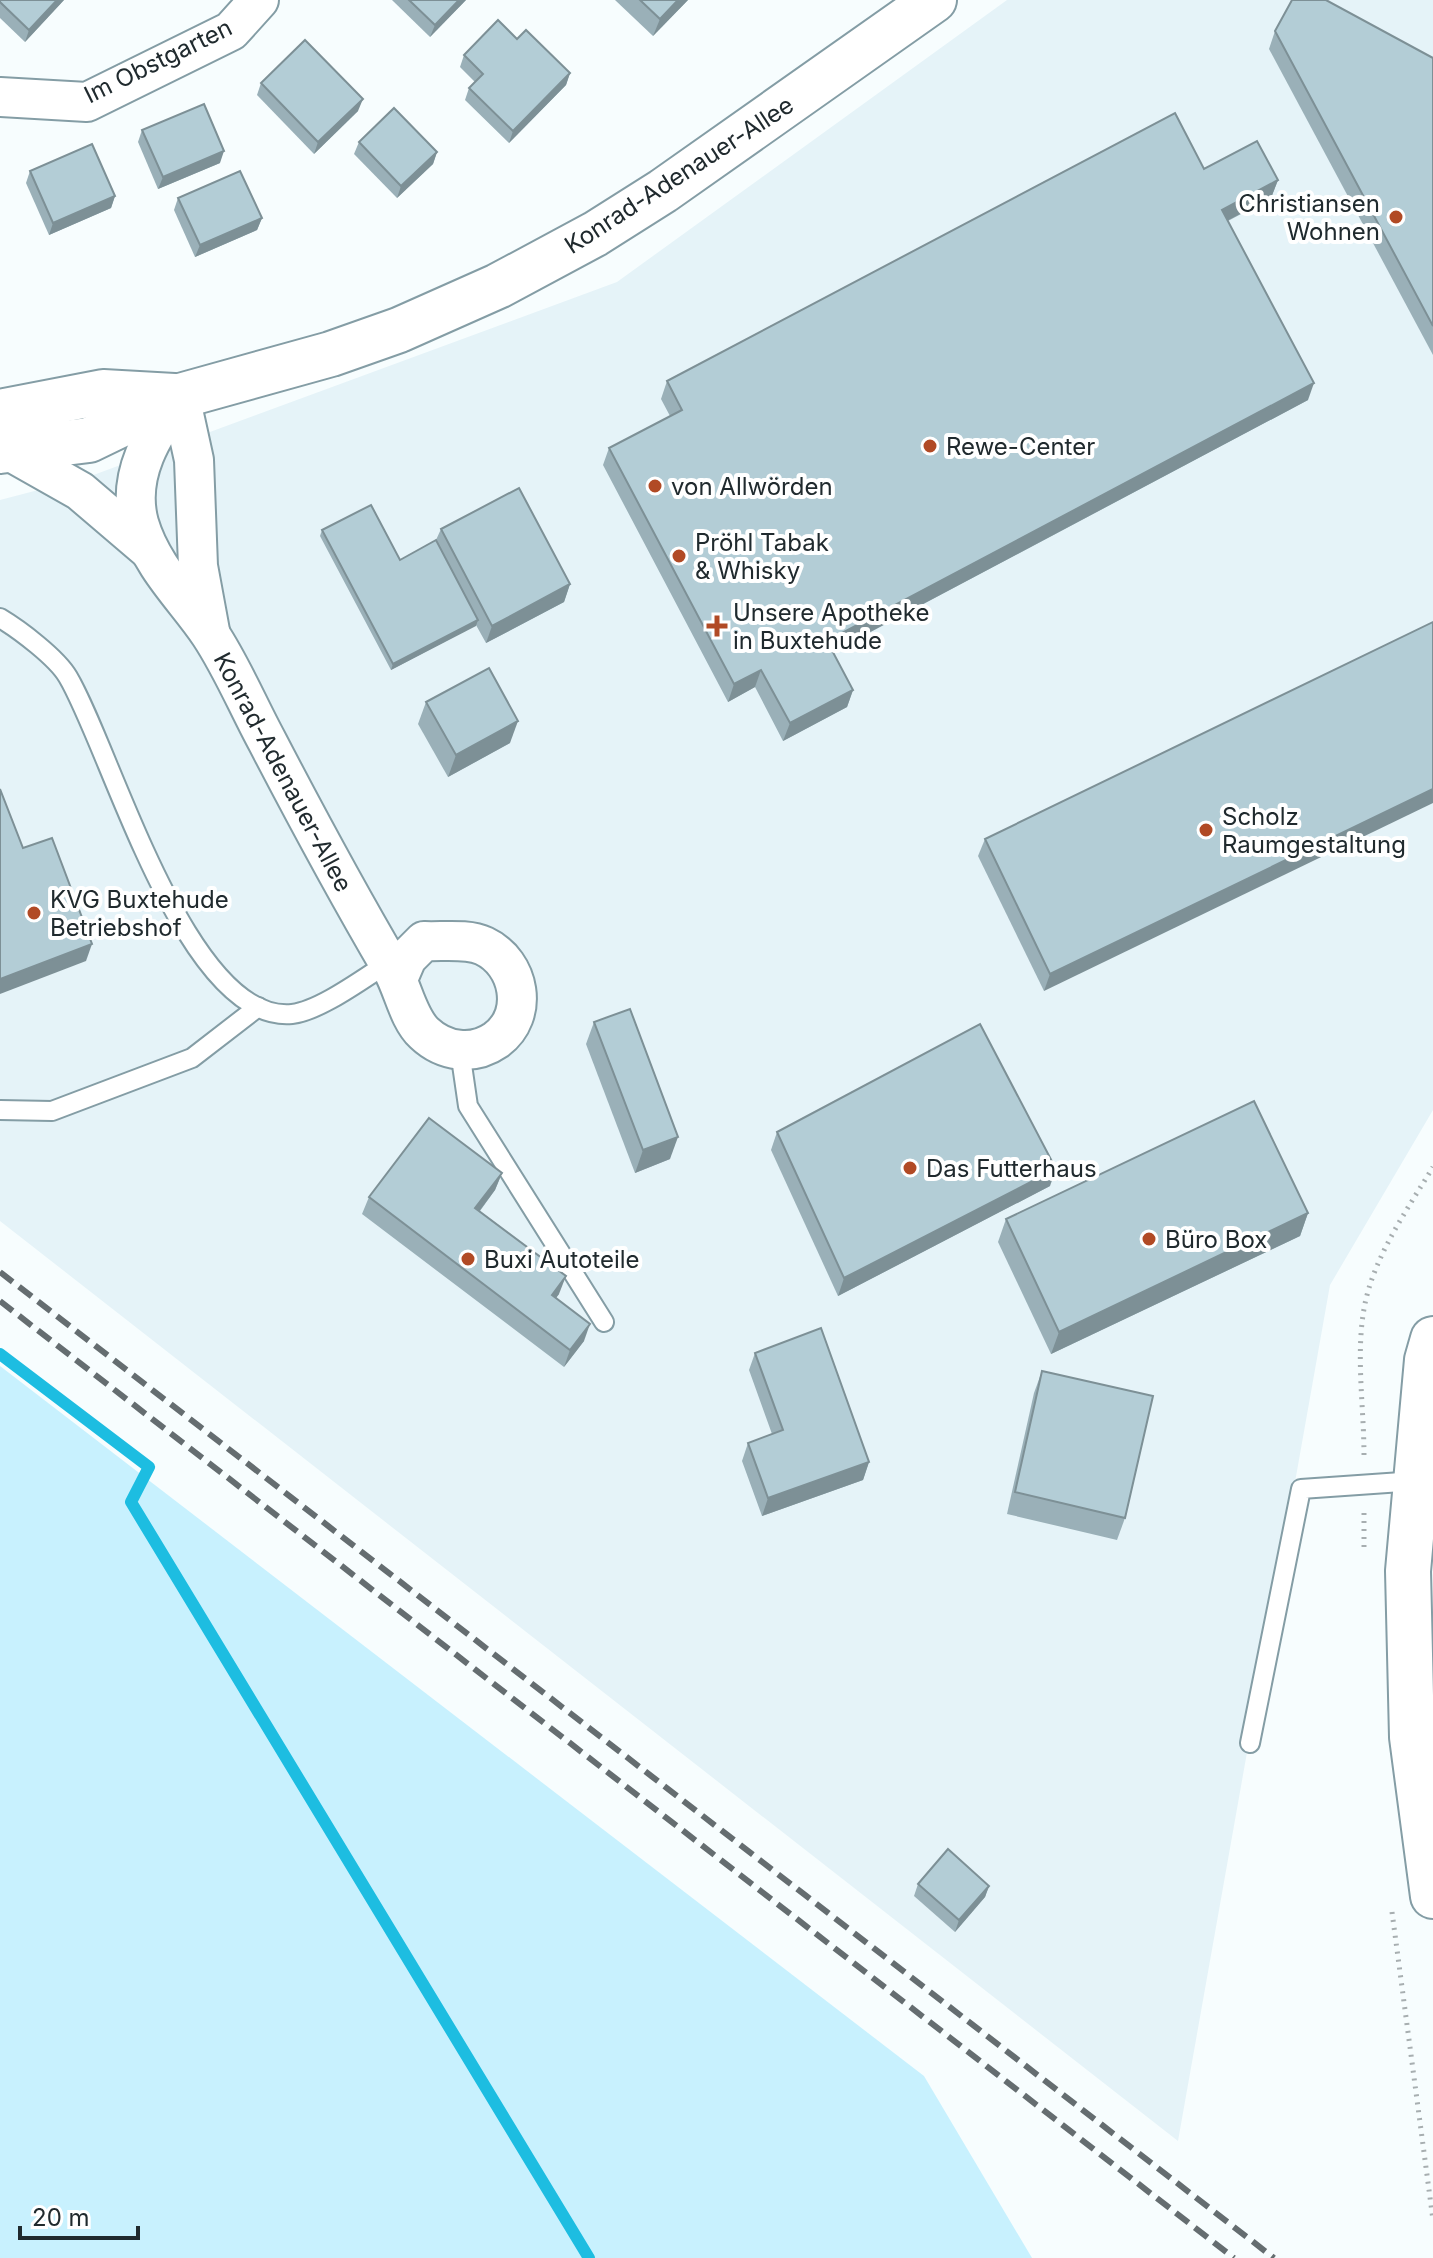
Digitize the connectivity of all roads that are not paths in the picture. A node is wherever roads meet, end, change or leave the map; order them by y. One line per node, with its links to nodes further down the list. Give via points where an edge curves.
1 (259, 0): 3 (street, Im Obstgarten, via 231,31 87,102)
2 (934, 0): 4 (street, Konrad-Adenauer-Allee, via 663,191 498,286 331,354)
3 (0, 97)
4 (180, 396): 5 (street, Konrad-Adenauer-Allee, via 89,440); 6 (street, Konrad-Adenauer-Allee, via 148,443 140,465 139,521); 8 (street, Konrad-Adenauer-Allee, via 194,460 198,566)
5 (4, 438): 6 (street, Konrad-Adenauer-Allee, via 80,491)
6 (150, 551): 8 (street, Konrad-Adenauer-Allee)
7 (0, 618): 12 (lane, via 67,675 153,872 224,982)
8 (210, 634): 9 (street, Konrad-Adenauer-Allee)
9 (356, 911): 10 (street, Konrad-Adenauer-Allee); 11 (street, Konrad-Adenauer-Allee)
10 (424, 941): 11 (street); 13 (street, Konrad-Adenauer-Allee, via 482,945 502,957 512,972 517,1008 510,1025 497,1040)
11 (393, 971): 12 (lane, via 291,1014); 13 (street, Konrad-Adenauer-Allee, via 422,1032 441,1046)
12 (258, 1007): 14 (lane, via 192,1058 52,1111)
13 (460, 1051): 15 (lane, via 468,1106)
14 (0, 1110)
15 (604, 1322)
16 (1433, 1339): 17 (street)
17 (1416, 1481): 18 (lane, via 1301,1489); 19 (street, via 1408,1571 1412,1737)
18 (1250, 1743)
19 (1433, 1896)

